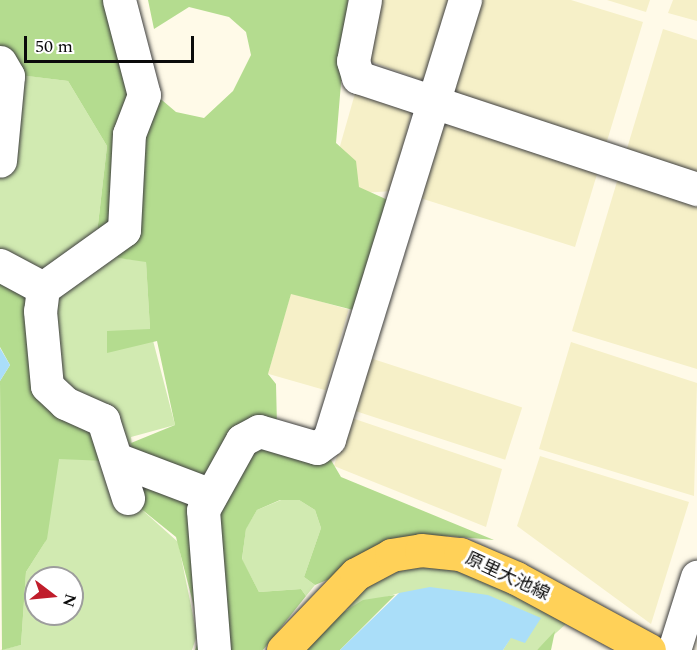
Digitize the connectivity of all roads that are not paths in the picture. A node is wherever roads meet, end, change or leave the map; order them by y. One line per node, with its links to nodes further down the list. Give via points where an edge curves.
1 (119, 0): 9 (street, via 144,95 129,134 124,230)
2 (365, 0): 5 (street, via 353,61 358,78)
3 (465, 0): 5 (street)
4 (0, 62): 6 (street, via 8,76)
5 (431, 105): 7 (street); 11 (street, via 329,439 317,448 259,431 242,440)
6 (0, 161)
7 (697, 189)
8 (0, 265): 9 (street)
9 (43, 288): 10 (street, via 41,354 47,386 65,403 103,420)
10 (119, 460): 11 (street); 12 (street)
11 (211, 495): 14 (street, via 203,510)
12 (128, 498)
13 (697, 577): 17 (street)
14 (214, 650)
15 (283, 650): 16 (main road, 原里大池線, via 356,574 391,555 421,550 460,554 516,578)
16 (649, 650)
17 (674, 650)

